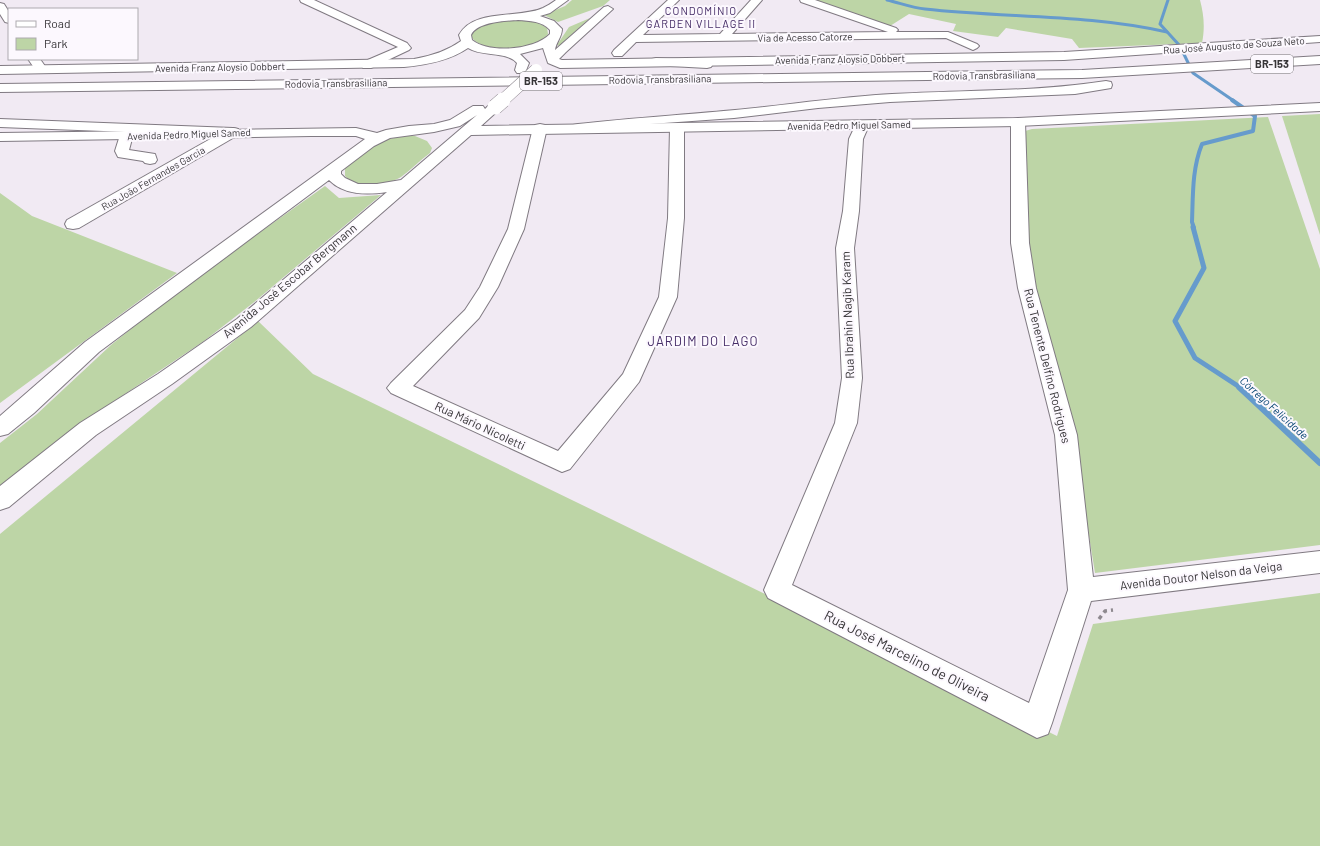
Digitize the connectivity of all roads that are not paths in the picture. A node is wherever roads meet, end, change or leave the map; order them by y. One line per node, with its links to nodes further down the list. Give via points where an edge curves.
1 (305, 0): 8 (main road)
2 (563, 0): 9 (main road, via 546,11)
3 (674, 0): 14 (main road)
4 (757, 0): 13 (main road)
5 (805, 0): 12 (main road)
6 (337, 1): 8 (main road)
7 (0, 6): 10 (main road)
8 (325, 8): 26 (main road, via 405,48)
9 (518, 17): 16 (main road, via 493,19 473,26 465,36); 17 (main road, via 540,19 561,26 556,35)
10 (8, 18)
11 (580, 18): 22 (main road, via 611,7)
12 (907, 35): 13 (main road, Via de Acesso Catorze); 18 (main road, Via de Acesso Catorze, via 948,35)
13 (723, 38): 14 (main road, Via de Acesso Catorze)
14 (634, 39): 21 (main road)
15 (1320, 39): 19 (main road, Rua José Augusto de Souza Neto)
16 (468, 42): 20 (main road, via 481,49); 26 (main road, Avenida Franz Aloysio Dobbert, via 438,58 415,63)
17 (545, 43): 20 (main road, via 519,51); 22 (main road); 33 (main road, bridge, via 537,54 536,70)
18 (973, 46)
19 (1148, 51): 24 (main road, Avenida Franz Aloysio Dobbert, via 1056,56)
20 (503, 52): 33 (main road, via 518,57 523,63 521,70)
21 (618, 53)
22 (552, 60): 24 (main road, Avenida Franz Aloysio Dobbert, via 560,64)
23 (1320, 60): 28 (main road, Rodovia Transbrasiliana / BR-153)
24 (656, 62): 28 (main road, via 1042,70)
25 (38, 64): 26 (main road, Avenida Franz Aloysio Dobbert); 27 (main road, Avenida Franz Aloysio Dobbert)
26 (367, 65)
27 (0, 70)
28 (1082, 74): 29 (main road, Rodovia Transbrasiliana / BR-153)
29 (0, 88)
30 (838, 90): 39 (main road, Rodovia Transbrasiliana, via 1113,85 1075,90 882,98)
31 (735, 91): 32 (main road, Rodovia Transbrasiliana / BR-153)
32 (36, 100)
33 (489, 106): 41 (main road, via 455,123); 42 (main road, Avenida José Escobar Bergmann)
34 (1320, 107): 35 (main road, Avenida Pedro Miguel Samed)
35 (1018, 122): 37 (main road, Avenida Pedro Miguel Samed); 56 (main road, Rua Tenente Delfino Rodrigues, via 1020,244 1027,288 1066,435)
36 (0, 123): 43 (main road)
37 (862, 125): 40 (main road, Avenida Pedro Miguel Samed); 55 (main road, Rua Ibrahin Nagib Karam, via 856,139 851,211 844,248 852,378 846,423)
38 (540, 128): 39 (main road, Avenida Pedro Miguel Samed); 40 (main road, Rua Mário Nicoletti, via 516,229 489,287 472,314 398,388 562,463 632,377 668,297 676,218); 42 (main road, Avenida Pedro Miguel Samed)
39 (578, 128): 40 (main road, Avenida Pedro Miguel Samed)
40 (677, 128)
41 (420, 129): 45 (main road, via 386,134); 47 (main road, via 441,136 447,142)
42 (467, 131): 47 (main road, Avenida José Escobar Bergmann)
43 (233, 132): 45 (main road, Avenida Pedro Miguel Samed, via 356,132 372,136); 46 (main road, Avenida Pedro Miguel Samed, via 142,135); 51 (main road, Rua João Fernandes Garcia)
44 (0, 136): 46 (main road, Avenida Pedro Miguel Samed)
45 (373, 141): 49 (main road)
46 (124, 142): 48 (main road, via 123,154 150,157)
47 (448, 148): 50 (main road, Avenida José Escobar Bergmann)
48 (150, 160)
49 (333, 169): 50 (main road, via 333,174 343,184 361,188 384,188); 52 (main road, via 92,347)
50 (407, 182): 53 (main road, Avenida José Escobar Bergmann, via 244,322 165,379 88,429)
51 (73, 224)
52 (0, 428)
53 (0, 500)
54 (1320, 562): 56 (main road, Avenida Doutor Nelson da Veiga)
55 (777, 590): 57 (main road, Rua José Marcelino de Oliveira)
56 (1081, 590): 57 (main road, Rua Tenente Delfino Rodrigues)
57 (1037, 723)

